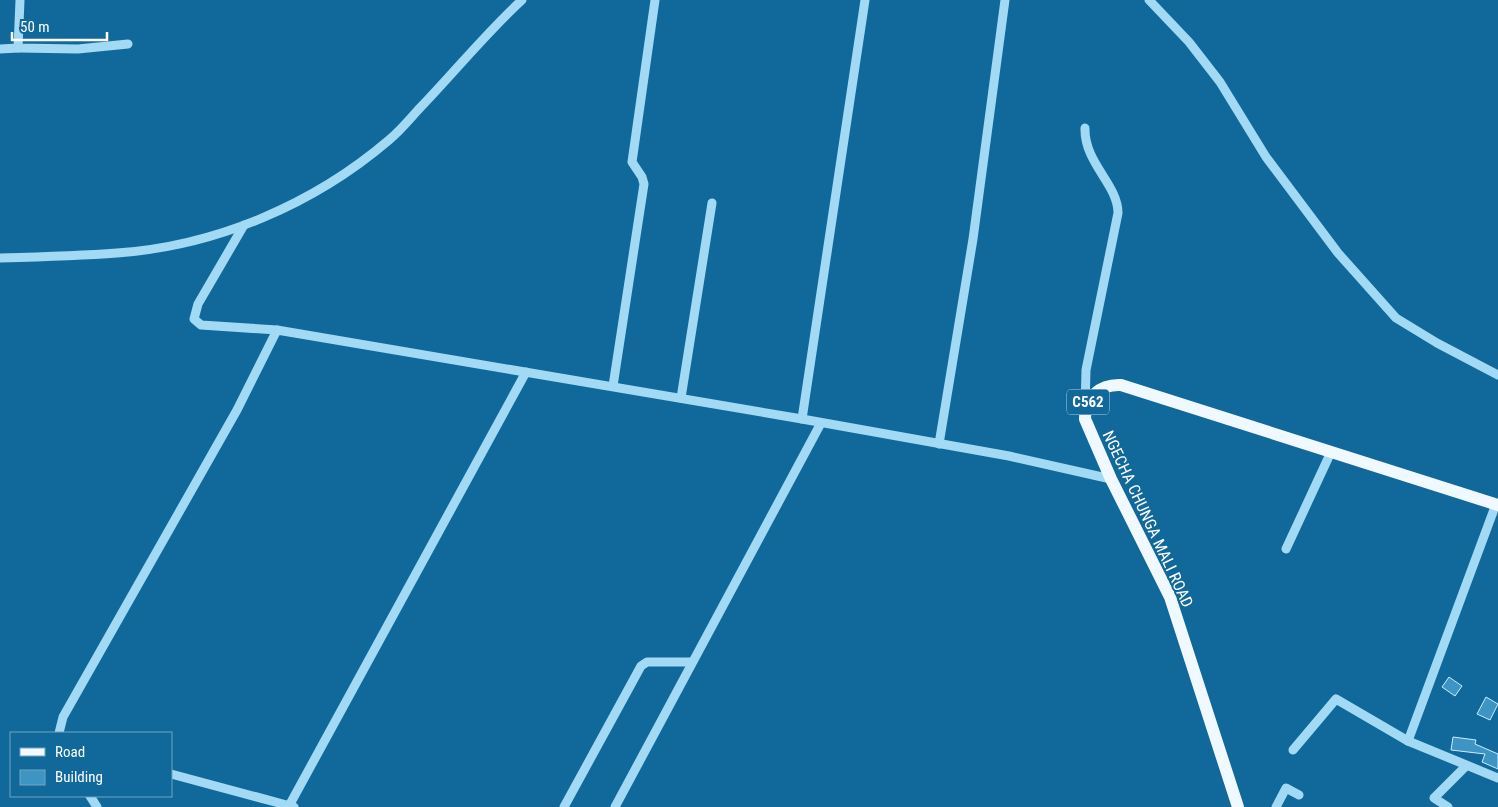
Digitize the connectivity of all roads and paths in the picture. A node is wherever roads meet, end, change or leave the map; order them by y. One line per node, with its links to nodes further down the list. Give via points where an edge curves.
1 (20, 0): 8 (street)
2 (522, 0): 12 (street, via 390,139 323,189)
3 (655, 0): 17 (street, via 632,162 644,184)
4 (865, 0): 20 (street)
5 (1005, 0): 22 (street, via 974,239)
6 (1149, 0): 16 (street, via 1189,42 1220,82 1266,158 1338,253 1396,318 1437,344)
7 (128, 44): 8 (street, via 78,49)
8 (18, 48): 9 (street)
9 (0, 49)
10 (1085, 128): 19 (street, via 1085,142 1116,202 1118,213 1086,370)
11 (712, 203): 18 (street)
12 (244, 225): 13 (street, via 132,251); 14 (street, via 201,298 194,319 201,325)
13 (0, 258)
14 (277, 330): 15 (street); 28 (street, via 237,410 68,708)
15 (526, 372): 17 (street); 35 (street)
16 (1498, 375)
17 (613, 386): 18 (street)
18 (681, 398): 20 (street)
19 (1085, 408): 23 (main road, C562, via 1102,387 1121,385); 24 (main road, NGECHA CHUNGA MALI ROAD / C562, via 1085,419)
20 (802, 419): 21 (street)
21 (820, 423): 22 (street); 27 (street)
22 (939, 444): 24 (street, via 1009,456)
23 (1331, 452): 25 (main road, C562); 26 (street)
24 (1111, 480): 38 (main road, NGECHA CHUNGA MALI ROAD / C562, via 1170,597)
25 (1497, 504): 29 (street)
26 (1286, 549)
27 (692, 662): 36 (street, via 647,662 642,666); 37 (street)
28 (59, 732)
29 (1408, 741): 30 (street, via 1336,698); 31 (street)
30 (1293, 750)
31 (1466, 766): 33 (street); 40 (street, via 1434,798)
32 (172, 774): 35 (street)
33 (1498, 778)
34 (1299, 795): 39 (street, via 1286,788)
35 (292, 806)
36 (564, 807)
37 (615, 807)
38 (1238, 807)
39 (1276, 807)
40 (1448, 807)

